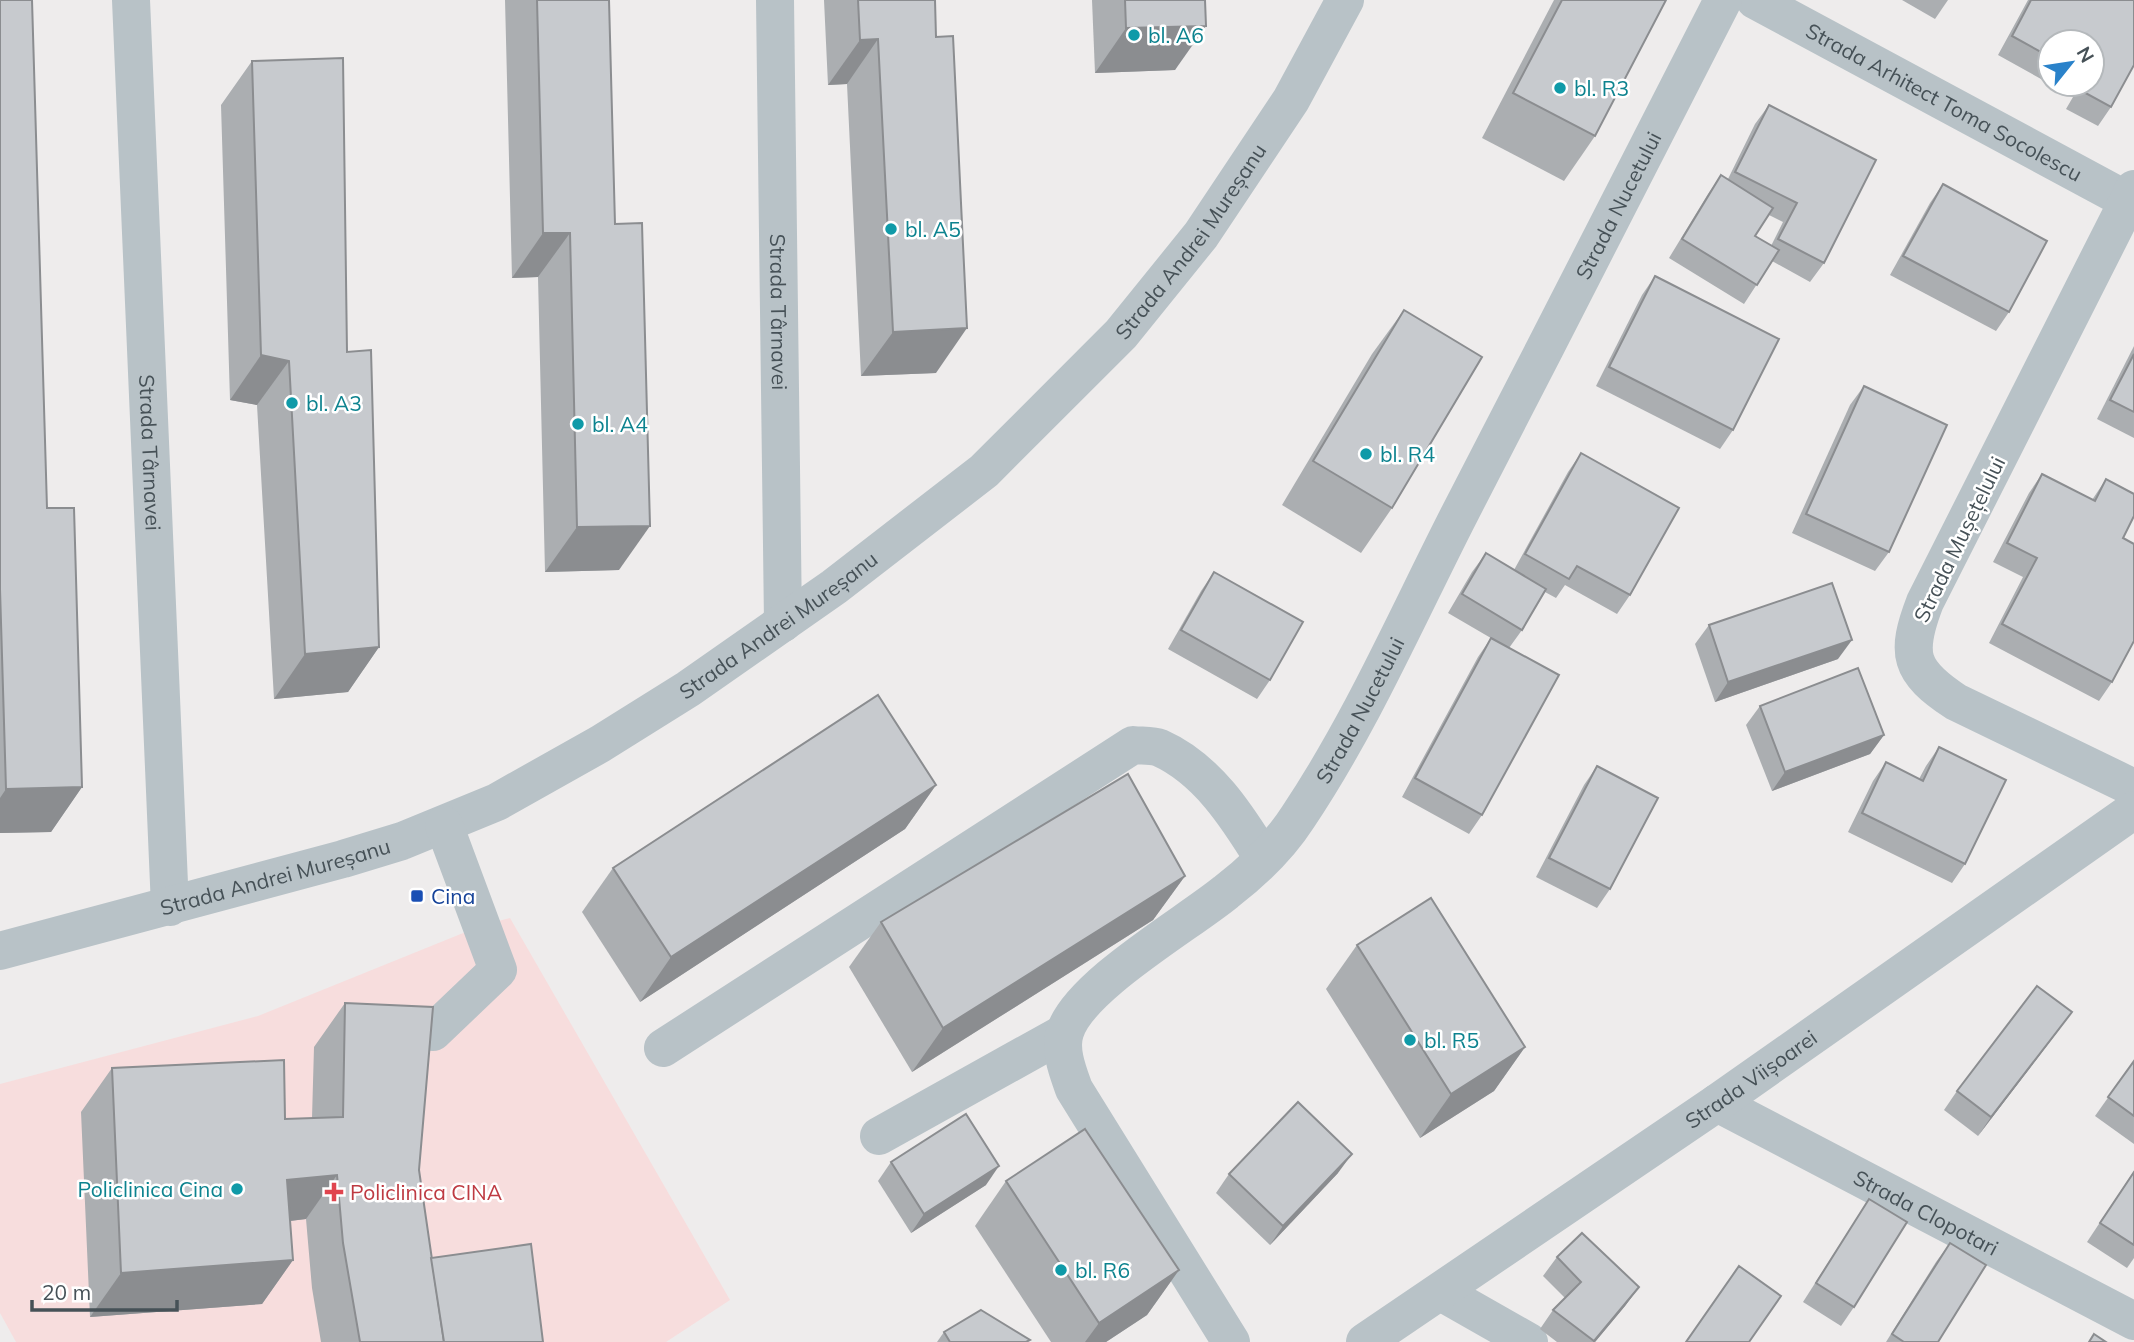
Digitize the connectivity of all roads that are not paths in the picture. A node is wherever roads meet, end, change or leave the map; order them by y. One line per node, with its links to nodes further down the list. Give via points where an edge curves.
1 (131, 0): 12 (street, Strada Târnavei)
2 (775, 0): 7 (street, Strada Târnavei)
3 (1345, 0): 7 (street, Strada Andrei Mureșanu, via 1291,100 1201,235 1121,334 984,471)
4 (1723, 0): 11 (street, Strada Nucetului, via 1329,766 1296,820)
5 (1755, 0): 6 (street, Strada Arhitect Toma Socolescu)
6 (2132, 198): 8 (street, Strada Mușețelului, via 1925,602 1912,647 1916,668 1930,685 1956,702)
7 (783, 623): 10 (street, Strada Andrei Mureșanu, via 600,744 497,802)
8 (2134, 788)
9 (2134, 810): 17 (street, Strada Viișoarei)
10 (444, 825): 12 (street, Strada Andrei Mureșanu, via 355,855); 14 (street, via 498,970)
11 (1263, 858): 15 (street, Strada Nucetului, via 1228,891 1102,984 1078,1008); 16 (street, via 1236,815 1200,775 1158,747 1133,745)
12 (170, 906): 13 (street, Strada Andrei Mureșanu)
13 (0, 951)
14 (433, 1032)
15 (1065, 1033): 18 (street); 21 (street, via 1065,1060 1074,1089)
16 (663, 1048)
17 (1717, 1103): 19 (street, Strada Viișoarei); 20 (street, Strada Clopotari)
18 (879, 1136)
19 (1441, 1292): 22 (street, Strada Viișoarei); 23 (street)
20 (2134, 1321)
21 (1231, 1342)
22 (1365, 1342)
23 (1530, 1342)

